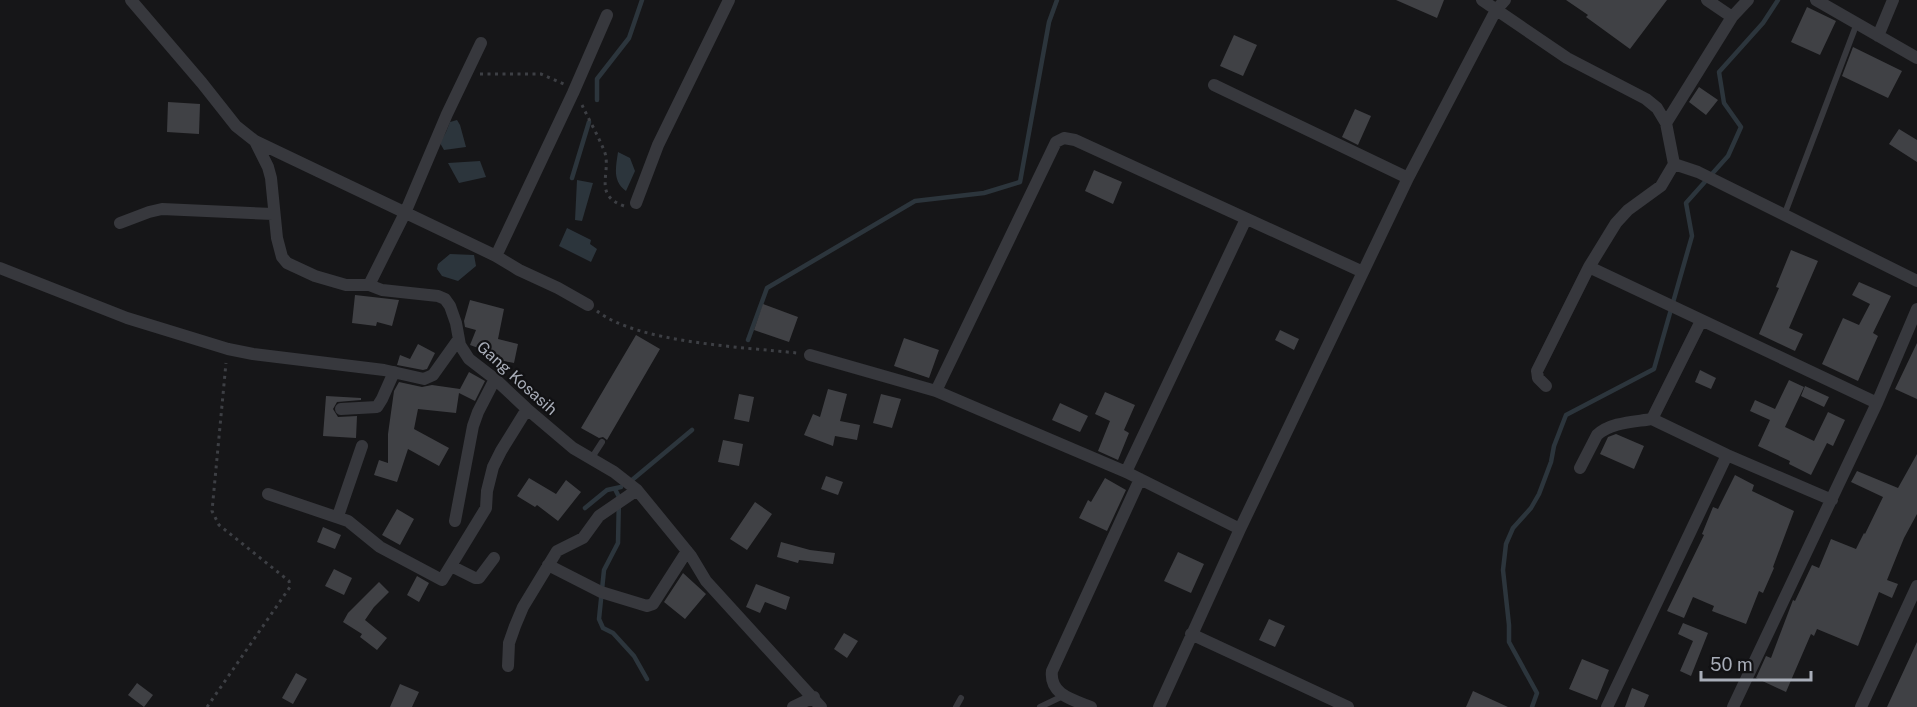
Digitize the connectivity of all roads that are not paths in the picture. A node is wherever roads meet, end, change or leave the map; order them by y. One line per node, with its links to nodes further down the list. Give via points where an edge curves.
1 (131, 0): 18 (street, Gang Kosasih, via 236,126)
2 (729, 0): 21 (street, via 658,145)
3 (1482, 0): 9 (street)
4 (1505, 0): 9 (street)
5 (1707, 0): 11 (street)
6 (1748, 0): 11 (street)
7 (1816, 0): 12 (street)
8 (1893, 0): 13 (street)
9 (1496, 10): 17 (street, via 1567,58 1646,99); 20 (street)
10 (607, 15): 27 (street)
11 (1732, 17): 17 (street)
12 (1857, 23): 13 (street); 23 (lane)
13 (1878, 36): 15 (street)
14 (481, 43): 22 (street)
15 (1917, 58)
16 (1214, 85): 20 (street)
17 (1666, 123): 19 (street)
18 (255, 141): 22 (street); 24 (street, Gang Kosasih, via 271,178)
19 (1674, 164): 23 (street); 28 (street, via 1661,186 1616,223)
20 (1408, 178): 30 (street)
21 (636, 203)
22 (405, 213): 27 (street); 32 (street)
23 (1785, 213): 31 (street)
24 (273, 214): 26 (street, via 162,209); 32 (street, Gang Kosasih, via 279,249 287,263 346,285)
25 (1246, 219): 30 (street); 41 (street, via 1075,140 1059,140); 51 (street)
26 (120, 223)
27 (496, 256): 33 (street)
28 (1589, 267): 35 (street); 40 (street, via 1537,371)
29 (0, 268): 38 (street, via 127,318 228,349)
30 (1363, 272): 58 (street)
31 (1917, 281)
32 (369, 285): 36 (street, Gang Kosasih, via 445,299 453,313)
33 (588, 305)
34 (1917, 309): 42 (street)
35 (1701, 321): 42 (street); 45 (street)
36 (458, 340): 38 (street, via 428,378); 39 (street, Gang Kosasih, via 469,359)
37 (810, 355): 41 (street)
38 (394, 372): 43 (street, via 376,406)
39 (495, 379): 44 (street, Gang Kosasih); 57 (street, via 473,426)
40 (1546, 386)
41 (936, 391): 51 (street)
42 (1877, 402): 55 (street)
43 (341, 409)
44 (527, 409): 49 (street, Gang Kosasih); 62 (street, via 493,467 486,508)
45 (1652, 419): 48 (street); 50 (street, via 1601,431)
46 (602, 442): 49 (lane)
47 (362, 446): 56 (street)
48 (1727, 455): 55 (street); 75 (street)
49 (591, 459): 53 (street, Gang Kosasih, via 614,472)
50 (1580, 468)
51 (1126, 472): 52 (street)
52 (1140, 479): 58 (street); 66 (street, via 1052,671 1053,685)
53 (635, 492): 59 (street, Gang Kosasih); 61 (street, via 599,516 583,538 557,551)
54 (268, 494): 56 (street)
55 (1832, 500): 76 (street)
56 (338, 516): 62 (street, via 380,547 442,580)
57 (455, 521)
58 (1240, 529): 64 (street)
59 (687, 551): 61 (street, via 653,604 647,606 601,592); 68 (street, Gang Kosasih, via 706,581)
60 (494, 558): 62 (street, via 479,578)
61 (548, 565): 65 (street, via 515,626)
62 (452, 566)
63 (1917, 586): 77 (street)
64 (1191, 634): 73 (street); 74 (street)
65 (508, 666)
66 (1064, 696): 71 (lane); 72 (street)
67 (961, 698): 70 (lane)
68 (818, 702): 69 (street)
69 (793, 707)
70 (956, 707)
71 (1040, 707)
72 (1091, 707)
73 (1159, 707)
74 (1348, 707)
75 (1607, 707)
76 (1733, 707)
77 (1861, 707)

